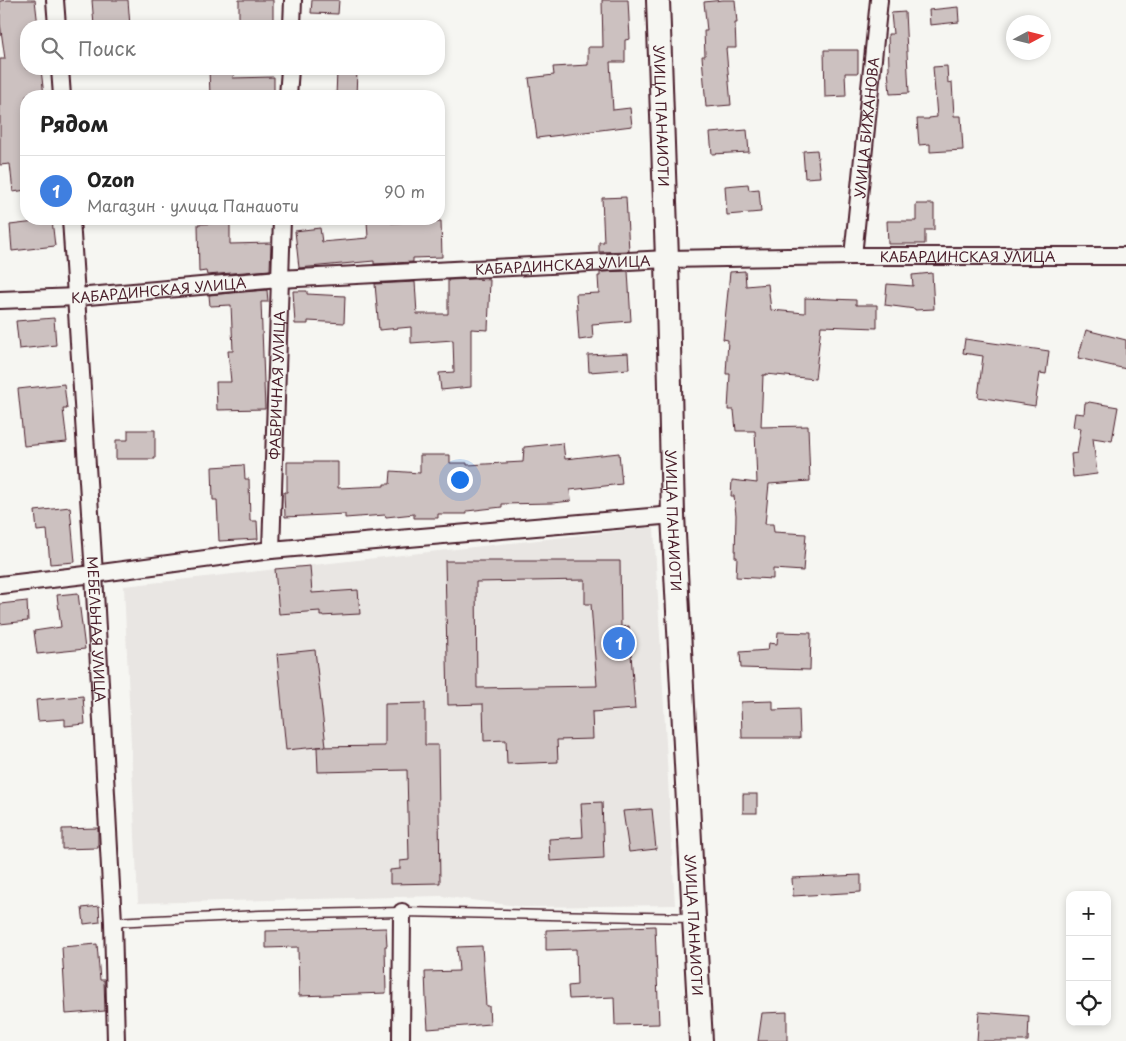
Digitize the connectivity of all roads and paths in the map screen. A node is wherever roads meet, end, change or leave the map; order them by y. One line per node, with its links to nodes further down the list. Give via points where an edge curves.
1 (55, 0): 5 (street)
2 (293, 0): 6 (street)
3 (658, 0): 15 (street, УЛИЦА ПАНАИОТИ)
4 (879, 0): 13 (street, УЛИЦА БИЖАНОВА)
5 (57, 20)
6 (292, 20)
7 (60, 75): 9 (street)
8 (290, 75): 10 (street)
9 (62, 90)
10 (288, 90)
11 (71, 225): 17 (street, МЕБЕЛЬНАЯ УЛИЦА)
12 (282, 225): 16 (street, ФАБРИЧНАЯ УЛИЦА)
13 (853, 256): 14 (street, КАБАРДИНСКАЯ УЛИЦА); 15 (street, КАБАРДИНСКАЯ УЛИЦА)
14 (1126, 256)
15 (667, 259): 16 (street, КАБАРДИНСКАЯ УЛИЦА); 19 (street, УЛИЦА ПАНАИОТИ)
16 (279, 280): 17 (street, КАБАРДИНСКАЯ УЛИЦА); 20 (street, ФАБРИЧНАЯ УЛИЦА)
17 (77, 297): 18 (street, КАБАРДИНСКАЯ УЛИЦА); 21 (street, МЕБЕЛЬНАЯ УЛИЦА)
18 (0, 300)
19 (673, 515): 20 (street); 24 (street, УЛИЦА ПАНАИОТИ)
20 (271, 550): 21 (street)
21 (94, 574): 22 (street); 25 (street, МЕБЕЛЬНАЯ УЛИЦА)
22 (0, 585)
23 (402, 912): 24 (lane); 25 (lane); 27 (street)
24 (694, 918): 28 (street, УЛИЦА ПАНАИОТИ)
25 (113, 922): 26 (street, МЕБЕЛЬНАЯ УЛИЦА)
26 (116, 1041)
27 (402, 1041)
28 (701, 1041)

